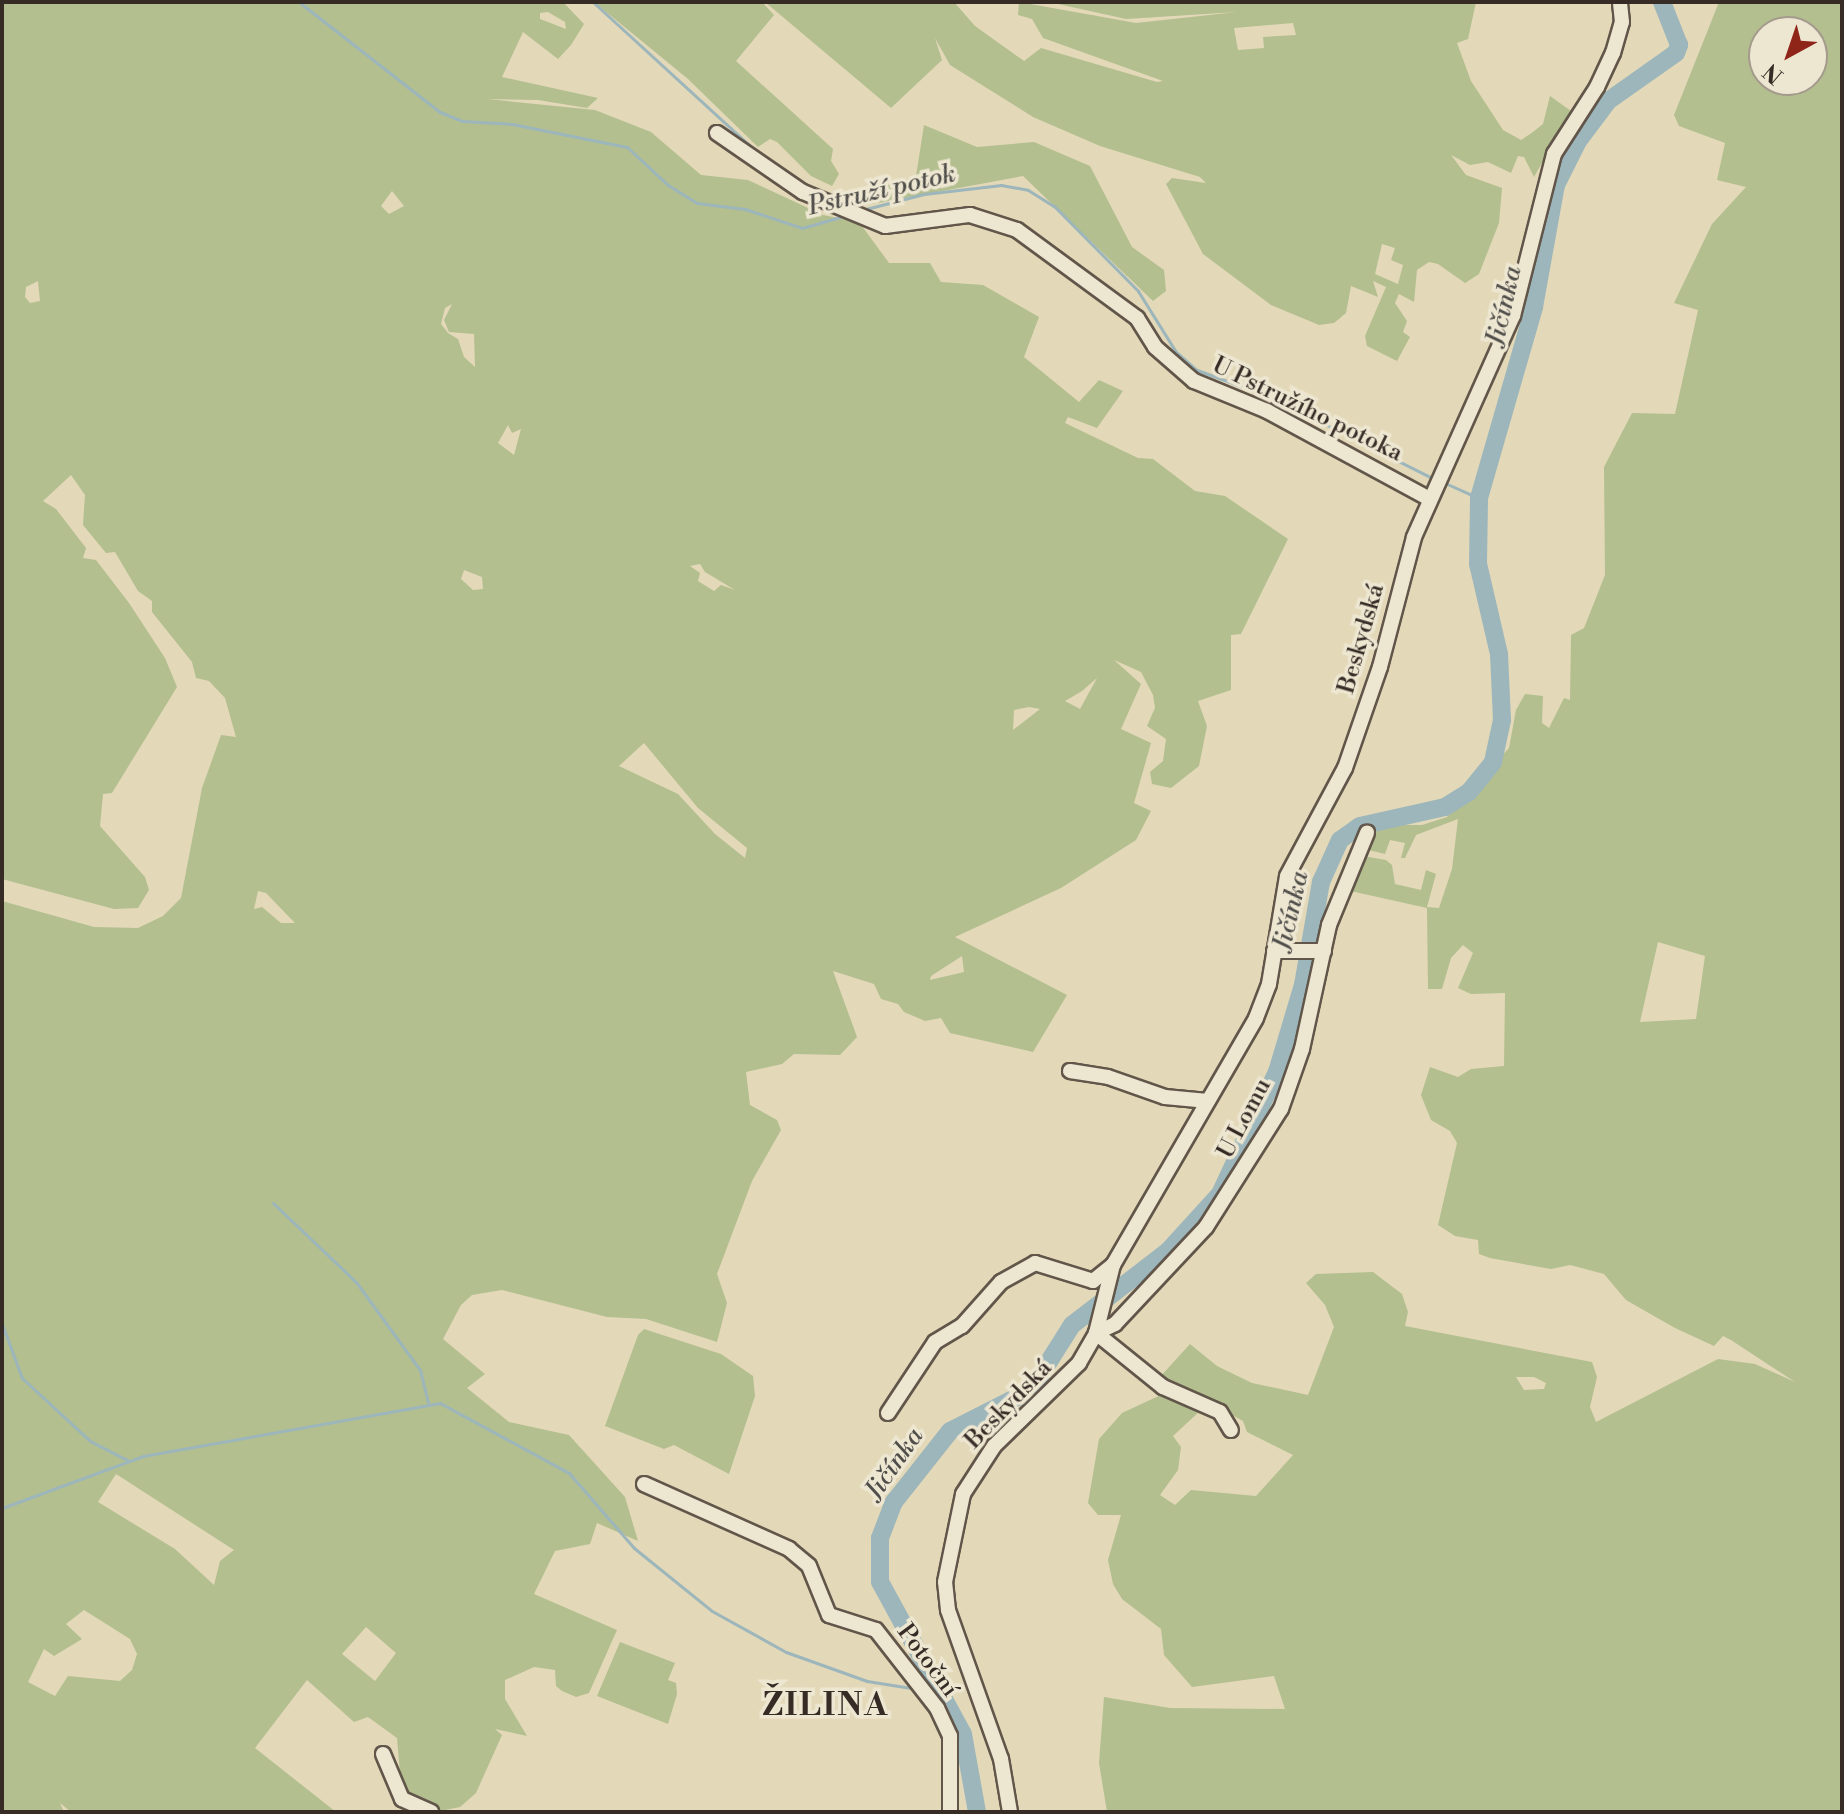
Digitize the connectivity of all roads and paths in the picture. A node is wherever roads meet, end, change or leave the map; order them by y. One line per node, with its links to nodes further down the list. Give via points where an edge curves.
1 (1620, 2): 3 (street, Beskydská, via 1622,22 1613,53 1554,154 1513,316)
2 (717, 133): 3 (street, U Pstružího potoka, via 803,192 885,226 970,215 1017,230 1137,318 1155,347 1194,381 1280,417)
3 (1431, 495): 5 (street, Beskydská, via 1345,768 1287,876)
4 (1367, 833): 6 (street, U Lomu, via 1329,925)
5 (1274, 951): 6 (street); 8 (street, Beskydská, via 1256,1018)
6 (1324, 951): 10 (street, U Lomu, via 1302,1049 1281,1109 1206,1227 1115,1324)
7 (1070, 1071): 8 (street, via 1108,1077 1165,1097)
8 (1208, 1101): 9 (street, Beskydská)
9 (1113, 1269): 10 (street, Beskydská); 11 (street, via 1093,1281 1035,1263 1001,1282 962,1326 935,1342)
10 (1097, 1328): 12 (street, via 1163,1387 1220,1412); 17 (street, Beskydská, via 1057,1390 1002,1437 979,1466 963,1494 950,1543 945,1582 953,1634 1001,1759)
11 (888, 1413)
12 (1231, 1430)
13 (644, 1484): 16 (street, Potoční, via 789,1549 809,1566 829,1615 876,1630 937,1708 950,1736)
14 (383, 1754): 15 (street, via 402,1799)
15 (431, 1812)
16 (950, 1812)
17 (1010, 1812)

